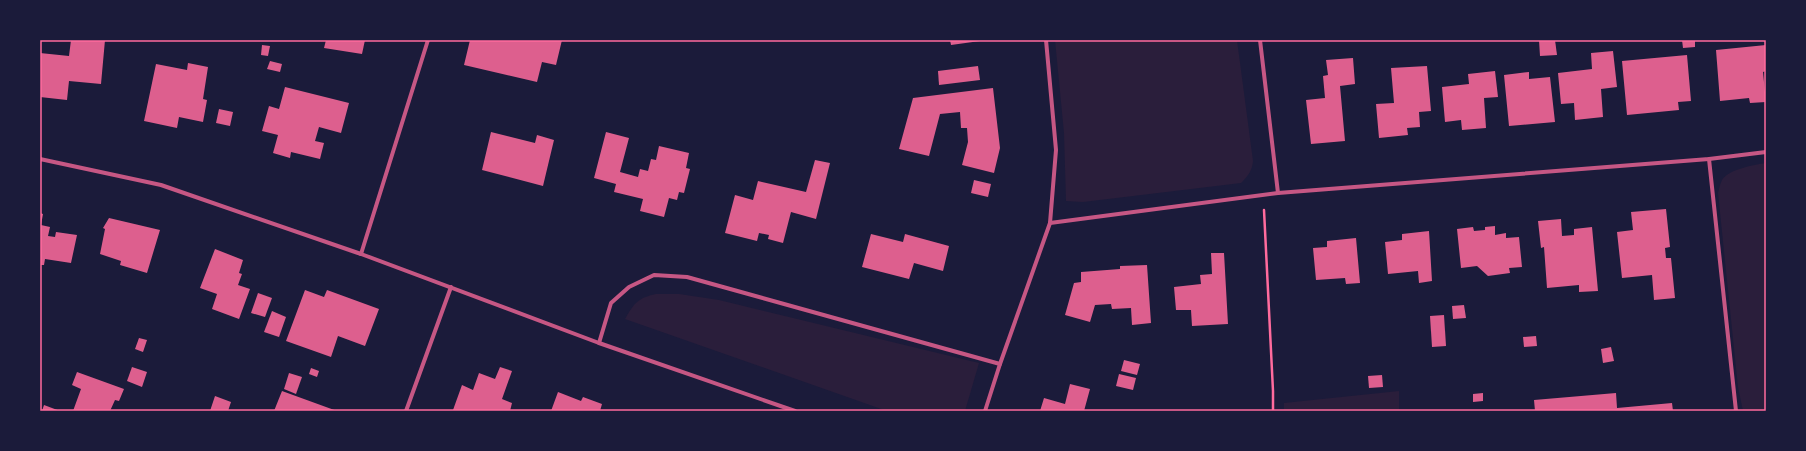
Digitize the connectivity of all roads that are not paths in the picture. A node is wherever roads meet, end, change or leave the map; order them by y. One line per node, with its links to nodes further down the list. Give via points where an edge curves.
1 (428, 40): 9 (street)
2 (1046, 40): 8 (street, via 1056,150)
3 (1260, 40): 7 (street)
4 (1766, 152): 6 (street)
5 (40, 159): 9 (street, via 161,185)
6 (1709, 159): 7 (street); 16 (street)
7 (1278, 193): 8 (street)
8 (1050, 223): 12 (street)
9 (361, 254): 10 (street)
10 (451, 287): 11 (street); 13 (street)
11 (599, 343): 12 (street, via 611,303 629,286 654,275 687,277); 14 (street)
12 (1000, 364): 15 (street)
13 (406, 411)
14 (795, 411)
15 (985, 411)
16 (1736, 411)

